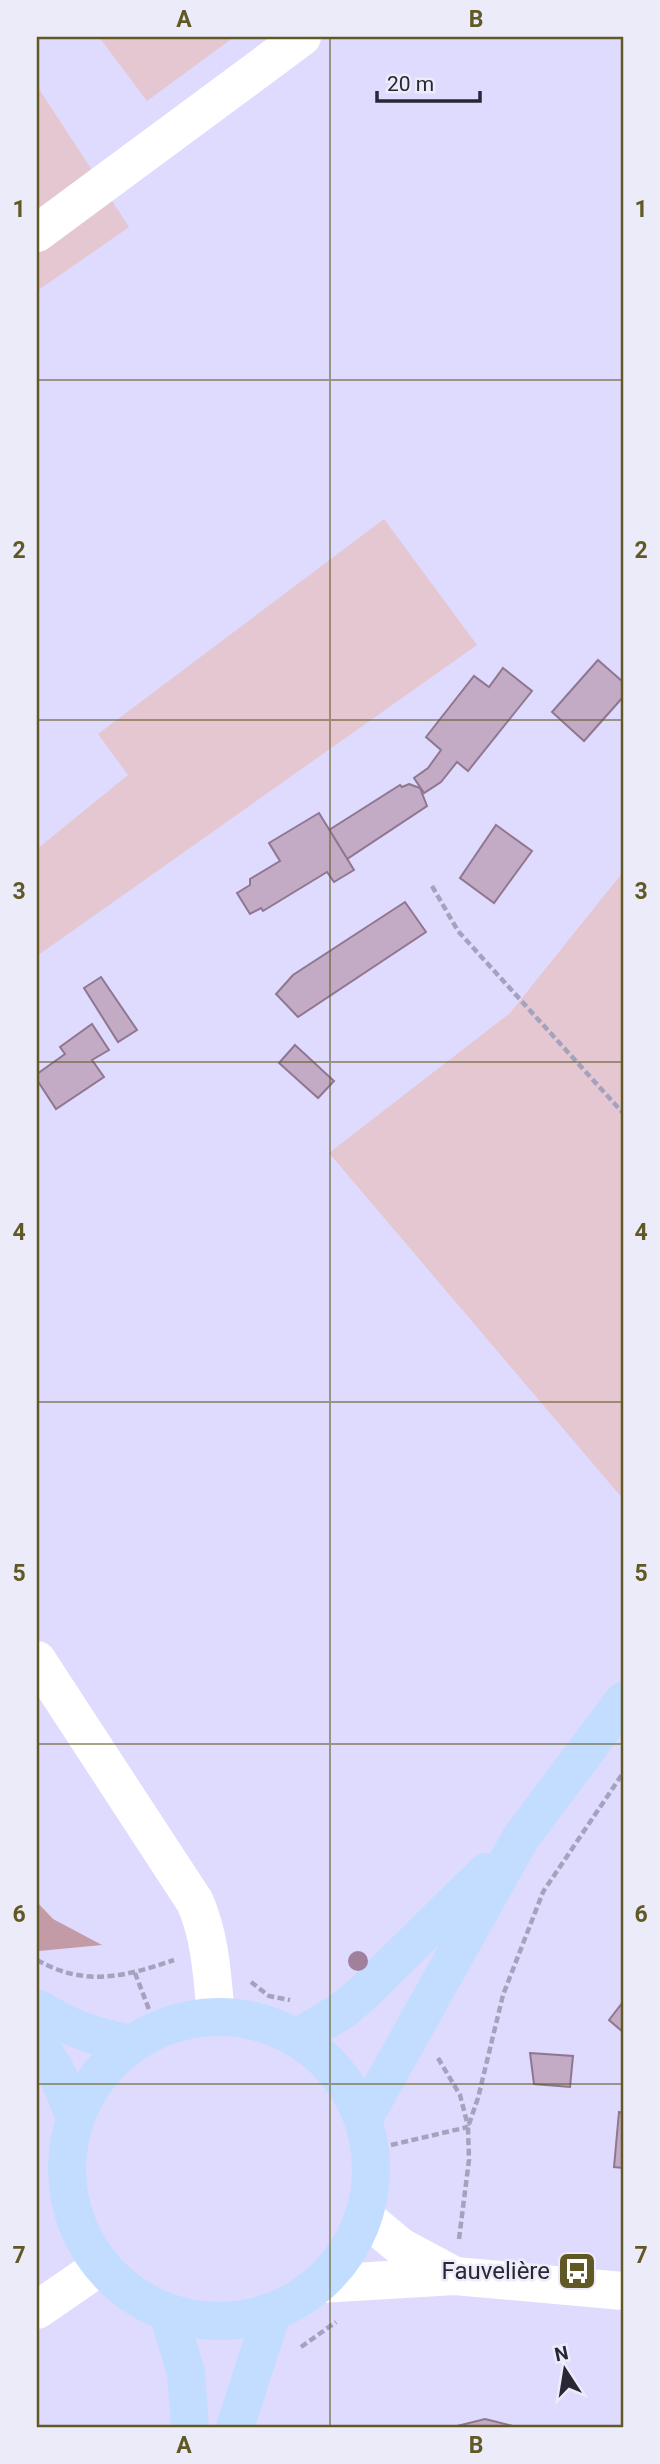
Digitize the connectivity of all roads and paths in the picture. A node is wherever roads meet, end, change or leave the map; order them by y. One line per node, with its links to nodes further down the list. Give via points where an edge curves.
1 (302, 37): 2 (street)
2 (37, 233)
3 (432, 886): 4 (path, via 458,931)
4 (623, 1113)
5 (37, 1660): 9 (street, via 195,1902)
6 (623, 1701): 8 (main road)
7 (623, 1773): 20 (path, via 544,1892 503,1996)
8 (520, 1839): 15 (main road); 17 (main road, via 363,1993)
9 (211, 1957): 11 (path, via 191,1955); 12 (path, via 234,1960 269,1996); 14 (street)
10 (37, 1960): 11 (path, via 85,1978)
11 (135, 1973): 16 (path)
12 (298, 1998)
13 (37, 2008): 16 (main road, via 91,2036)
14 (216, 2016): 16 (main road, via 186,2020); 17 (main road, via 258,2021)
15 (408, 2036): 20 (path, via 439,2059 460,2095); 21 (main road)
16 (144, 2037): 19 (main road, via 97,2076)
17 (298, 2038): 21 (main road, via 338,2072)
18 (37, 2040): 19 (main road)
19 (75, 2117): 23 (main road, via 66,2169 75,2221)
20 (468, 2127): 21 (path)
21 (368, 2134): 22 (main road, via 372,2183)
22 (365, 2217): 24 (street, via 401,2247); 25 (main road, via 347,2253)
23 (101, 2266): 27 (street); 28 (main road, via 120,2286)
24 (455, 2276): 25 (street); 26 (street)
25 (320, 2284): 29 (main road)
26 (623, 2291)
27 (37, 2310)
28 (168, 2313): 29 (main road, via 203,2321 238,2321); 30 (main road, via 186,2373)
29 (272, 2313): 31 (main road)
30 (190, 2427)
31 (235, 2427)

